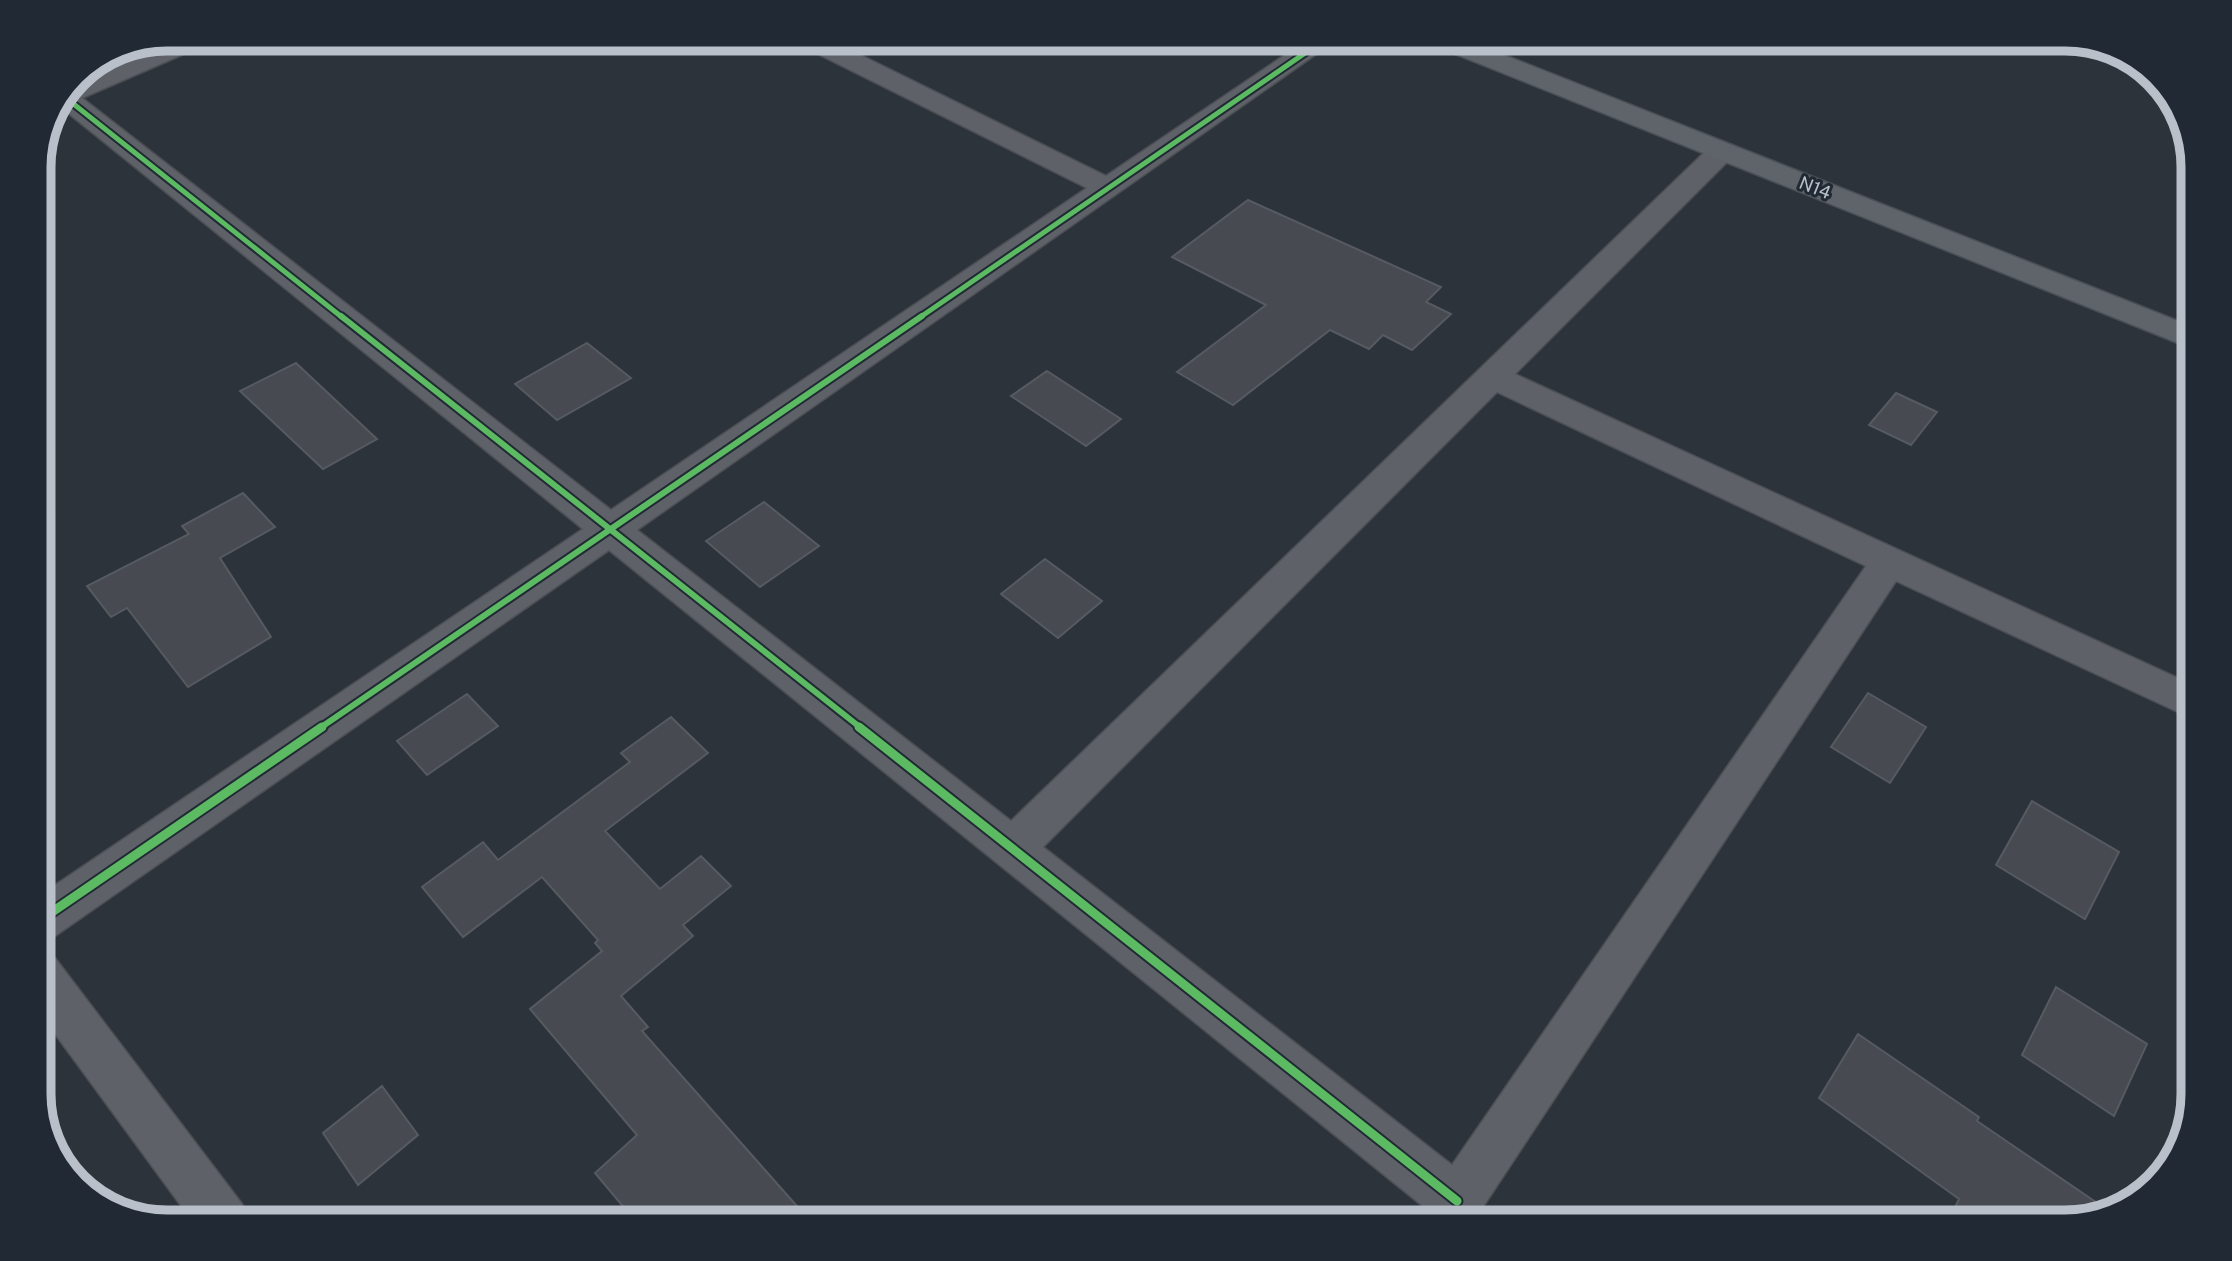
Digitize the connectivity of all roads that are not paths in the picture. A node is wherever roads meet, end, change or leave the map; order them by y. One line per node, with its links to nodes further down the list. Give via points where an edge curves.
1 (170, 51): 5 (street)
2 (831, 51): 8 (street)
3 (1308, 51): 8 (street)
4 (1473, 51): 7 (main road, N14)
5 (81, 90)
6 (72, 100): 11 (street)
7 (1723, 151): 9 (main road, N14); 10 (street)
8 (1109, 188): 11 (street)
9 (2181, 334)
10 (1494, 377): 12 (street); 14 (street)
11 (610, 529): 14 (street); 15 (street)
12 (1889, 562): 13 (street); 19 (street)
13 (2181, 697)
14 (1012, 849): 18 (street)
15 (51, 913)
16 (51, 990): 17 (street)
17 (214, 1210)
18 (1448, 1210)
19 (1451, 1210)

